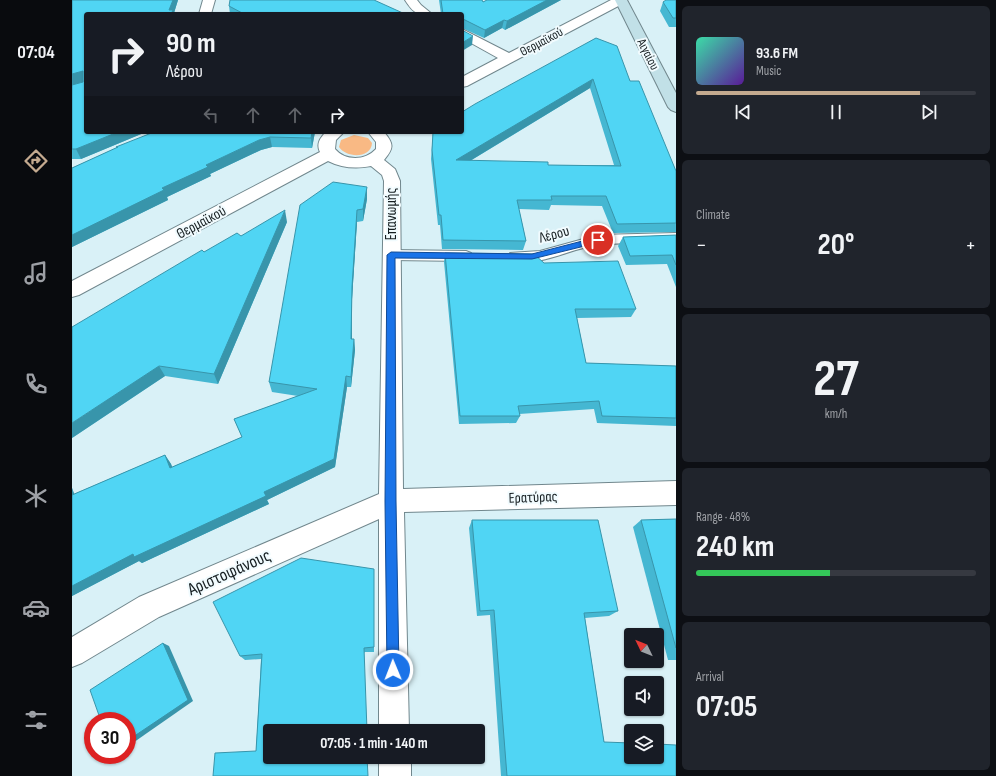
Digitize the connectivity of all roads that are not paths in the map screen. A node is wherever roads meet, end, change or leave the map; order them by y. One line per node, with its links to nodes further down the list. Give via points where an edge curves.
1 (209, 0): 4 (street)
2 (411, 0): 5 (street)
3 (620, 0): 7 (street, Θερμαϊκού); 9 (main road, Αιγαίου)
4 (206, 12)
5 (423, 12)
6 (464, 34): 7 (street)
7 (508, 58): 8 (street, Θερμαϊκού)
8 (464, 82)
9 (671, 87): 10 (main road, Αιγαίου)
10 (676, 107)
11 (334, 134): 13 (street, via 327,141)
12 (378, 134): 14 (street, via 385,143 385,149)
13 (329, 154): 14 (street, via 347,163); 19 (street, Θερμαϊκού)
14 (374, 160): 16 (street, Επανωμής, via 391,178)
15 (676, 238): 18 (lane, Λέρου, via 598,240 540,256)
16 (391, 255): 17 (lane); 21 (street, Επανωμής)
17 (477, 256)
18 (501, 256)
19 (72, 290)
20 (676, 492): 21 (street, Ερατύρας)
21 (391, 501): 22 (street, Αριστοφάνους, via 149,607); 23 (street, Επανωμής)
22 (72, 653)
23 (394, 724)
24 (395, 764): 25 (street)
25 (395, 776)

